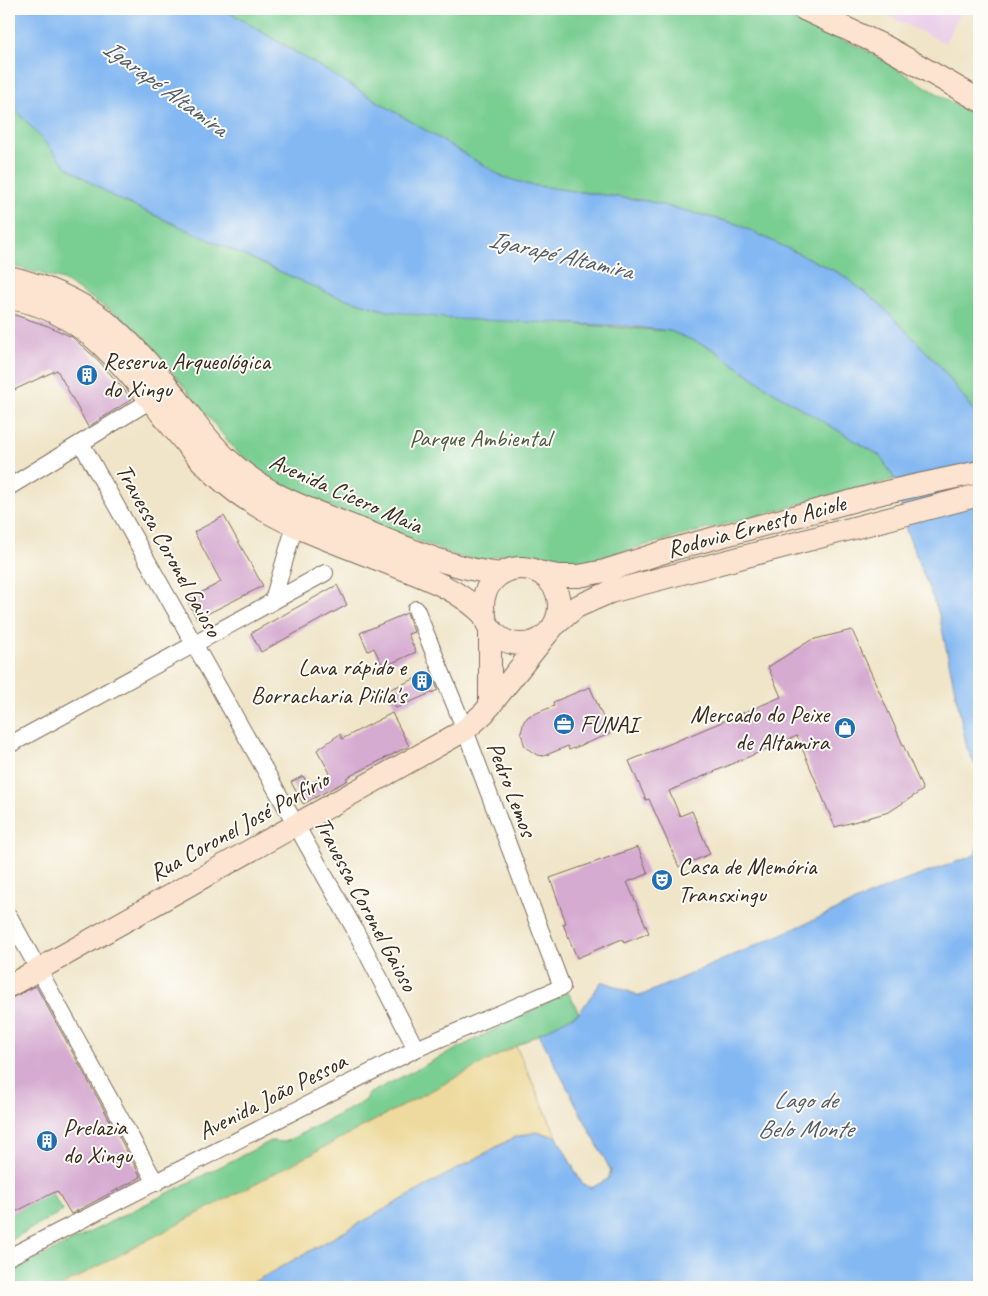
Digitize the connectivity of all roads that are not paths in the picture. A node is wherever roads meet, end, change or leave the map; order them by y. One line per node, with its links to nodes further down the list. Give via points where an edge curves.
1 (804, 9): 4 (main road, via 886,47)
2 (838, 9): 3 (main road)
3 (979, 83)
4 (979, 100)
5 (9, 277): 15 (main road, Avenida Cícero Maia, via 38,284 80,303 116,328 145,359 205,436 252,482 298,506 417,553 477,571)
6 (9, 298): 7 (main road, Avenida Cícero Maia, via 47,308 84,328)
7 (151, 400): 8 (street); 12 (main road, Avenida Cícero Maia, via 193,453 215,474 258,506)
8 (82, 443): 10 (street); 20 (street, Travessa Coronel Gaioso)
9 (979, 472): 13 (main road, Rodovia Ernesto Aciole, via 886,492 670,550 605,571 579,576)
10 (9, 487)
11 (979, 495): 19 (main road, Rodovia Ernesto Aciole, via 610,592 576,607)
12 (295, 526): 16 (street); 18 (main road, Avenida Cícero Maia, via 444,586 473,604)
13 (538, 572): 15 (main road, via 525,568); 19 (main road, via 556,589 559,601 559,613)
14 (325, 573): 16 (street)
15 (501, 574): 18 (main road, via 486,592)
16 (274, 600): 20 (street)
17 (416, 609): 22 (street, Pedro Lemos)
18 (487, 622): 19 (main road, via 499,637 524,644 536,641); 21 (main road)
19 (551, 630): 21 (main road, Rua Coronel José Porfírio)
20 (195, 644): 23 (street); 24 (street, Travessa Coronel Gaioso)
21 (490, 706): 22 (main road, Rua Coronel José Porfírio)
22 (465, 730): 24 (main road, Rua Coronel José Porfírio); 28 (street, Pedro Lemos)
23 (9, 745)
24 (296, 824): 26 (main road, Rua Coronel José Porfírio); 29 (street, Travessa Coronel Gaioso)
25 (9, 916): 26 (street)
26 (38, 969): 27 (main road, Rua Coronel José Porfírio); 30 (street)
27 (9, 986)
28 (562, 987): 29 (street, Avenida João Pessoa)
29 (416, 1049): 30 (street, Avenida João Pessoa)
30 (156, 1183): 31 (street, Avenida João Pessoa)
31 (9, 1256)

